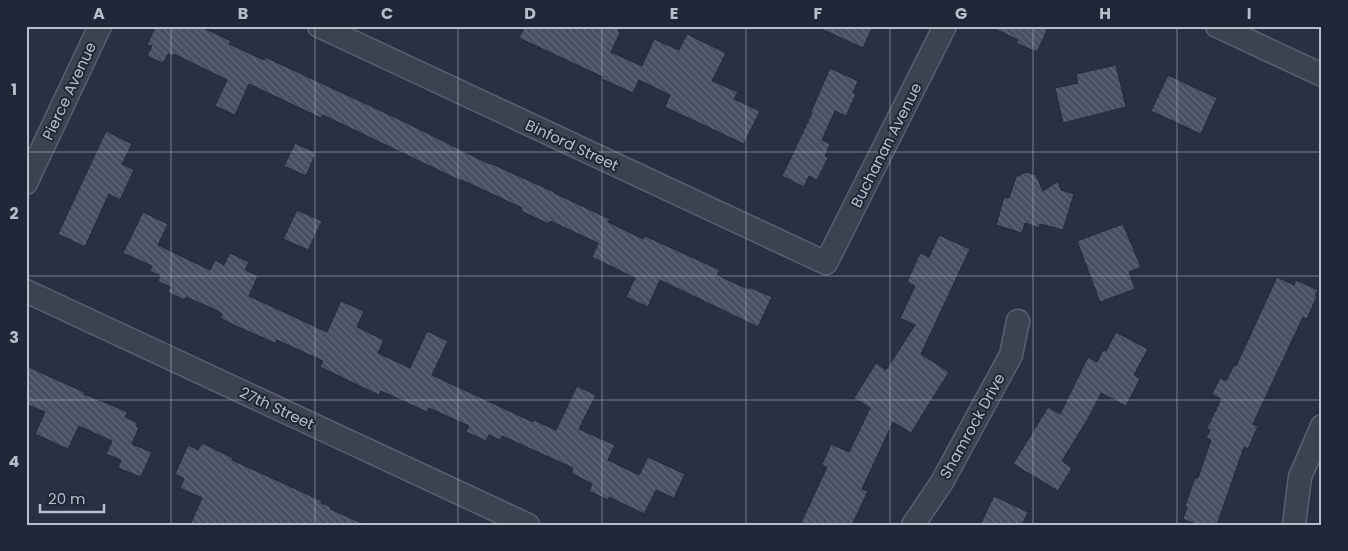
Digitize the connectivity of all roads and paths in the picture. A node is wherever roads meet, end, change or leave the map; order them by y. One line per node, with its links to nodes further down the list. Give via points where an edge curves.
1 (100, 26): 6 (street, Pierce Avenue)
2 (319, 26): 7 (street, Binford Street)
3 (945, 26): 7 (street, Buchanan Avenue)
4 (1217, 26): 5 (street)
5 (1322, 75)
6 (26, 183)
7 (826, 263)
8 (26, 291): 11 (street, 27th Street)
9 (1018, 321): 12 (street, Shamrock Drive, via 1011,355 942,482)
10 (1322, 426): 13 (street, via 1300,477)
11 (528, 525)
12 (913, 525)
13 (1294, 525)

